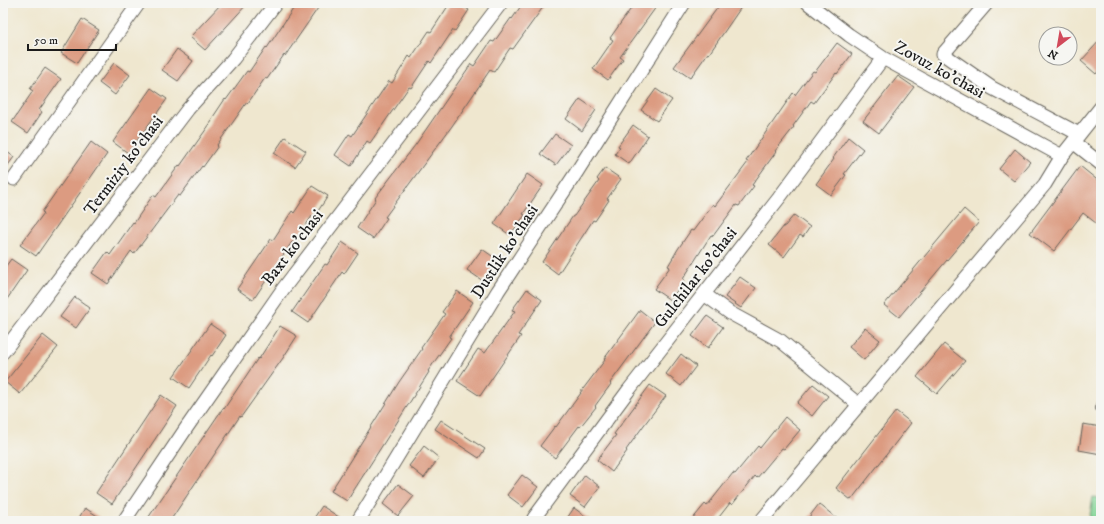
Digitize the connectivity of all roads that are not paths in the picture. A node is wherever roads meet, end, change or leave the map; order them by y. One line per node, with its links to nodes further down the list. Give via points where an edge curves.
1 (139, 3): 12 (street)
2 (276, 3): 14 (street, Termiziy ko'chasi, via 233,59 188,109)
3 (501, 3): 19 (street, Baxt ko'chasi, via 283,289)
4 (684, 3): 20 (street, Dustlik ko'chasi, via 498,291)
5 (808, 3): 7 (street, Zovuz ko'chasi)
6 (987, 3): 9 (street, via 943,54 992,88)
7 (883, 58): 10 (street, Zovuz ko'chasi); 13 (street, Gulchilar ko'chasi, via 780,198)
8 (1101, 107): 9 (street)
9 (1076, 138): 10 (street); 11 (street)
10 (1062, 156): 16 (street, via 1045,184)
11 (1101, 164)
12 (14, 179)
13 (704, 294): 16 (street, via 730,313 781,341); 18 (street, Gulchilar ko'chasi)
14 (3, 352)
15 (1101, 403): 17 (lane)
16 (858, 404): 21 (street)
17 (1101, 409)
18 (534, 518)
19 (124, 521)
20 (358, 521)
21 (761, 521)

